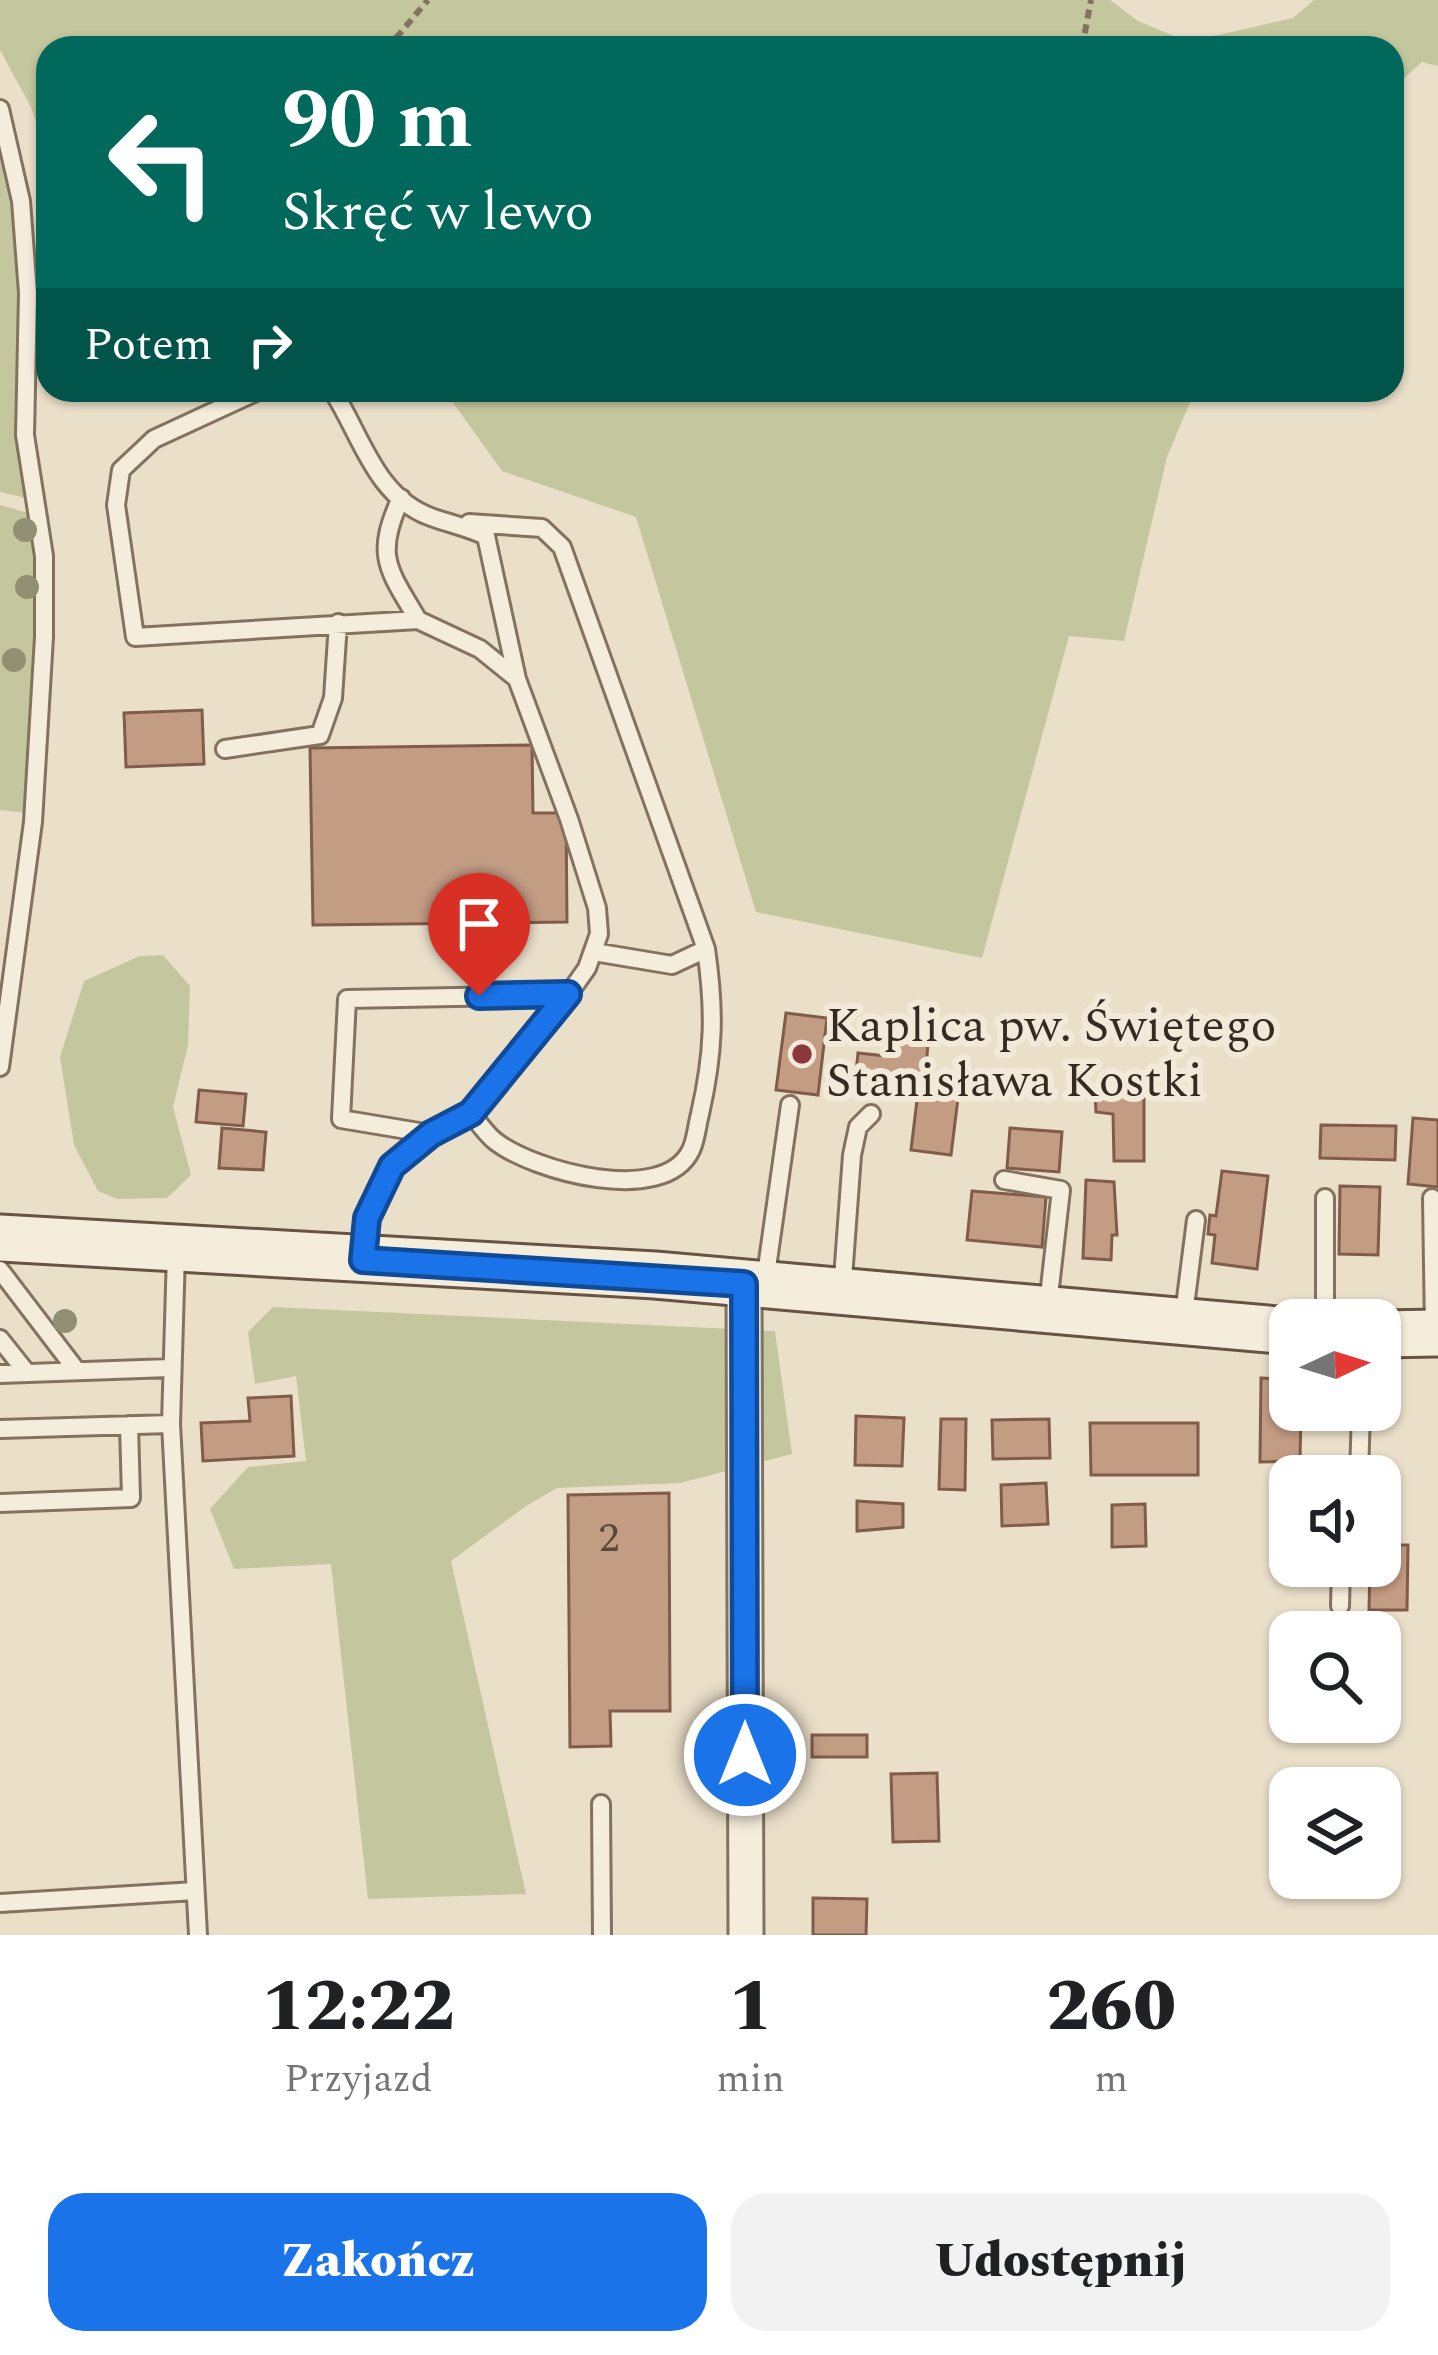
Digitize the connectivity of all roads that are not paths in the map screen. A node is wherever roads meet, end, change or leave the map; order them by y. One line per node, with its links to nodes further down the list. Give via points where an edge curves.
1 (0, 109): 10 (lane, via 21,201 25,435 44,556 37,780)
2 (235, 402): 7 (lane, via 154,440 121,470 116,505 135,637)
3 (338, 402): 4 (lane, via 372,467)
4 (401, 498): 5 (lane, via 429,517); 6 (lane, via 387,527 386,566)
5 (461, 523): 8 (lane, via 486,536); 11 (lane, via 542,528 562,548)
6 (418, 620): 7 (lane); 8 (lane, via 480,649)
7 (338, 623): 9 (lane, via 320,735)
8 (517, 679): 12 (lane, via 598,908)
9 (225, 749)
10 (8, 926): 14 (lane)
11 (706, 949): 12 (lane, via 672,965); 16 (lane, via 715,1011 708,1078 691,1153 668,1172 624,1180 550,1169 496,1141)
12 (594, 952): 13 (lane)
13 (568, 994): 16 (lane); 18 (lane, via 347,999 341,1119)
14 (0, 1067)
15 (790, 1105): 27 (lane)
16 (471, 1113): 18 (lane)
17 (871, 1114): 28 (lane, via 858,1127 852,1155)
18 (431, 1134): 25 (lane, via 392,1166 367,1218)
19 (1004, 1180): 30 (lane, via 1060,1190)
20 (1325, 1198): 29 (lane)
21 (1432, 1198): 33 (lane)
22 (1196, 1220): 31 (lane)
23 (0, 1238): 24 (main road)
24 (176, 1250): 25 (main road); 36 (lane)
25 (363, 1260): 27 (main road)
26 (0, 1270): 37 (lane)
27 (754, 1285): 28 (main road); 51 (street)
28 (842, 1293): 30 (main road)
29 (1325, 1299)
30 (1048, 1310): 31 (main road)
31 (1183, 1322): 32 (main road)
32 (1269, 1329)
33 (1436, 1333): 34 (main road)
34 (1401, 1334)
35 (0, 1339): 38 (lane)
36 (170, 1368): 37 (lane); 40 (lane)
37 (77, 1371): 38 (lane)
38 (27, 1373): 39 (lane)
39 (0, 1374)
40 (170, 1424): 41 (lane); 47 (lane)
41 (129, 1425): 42 (lane); 43 (lane, via 131,1498)
42 (0, 1429)
43 (0, 1503)
44 (1340, 1587): 45 (lane)
45 (1340, 1606)
46 (601, 1804): 50 (lane)
47 (195, 1892): 48 (lane); 49 (lane)
48 (0, 1904)
49 (198, 1935)
50 (602, 1935)
51 (746, 1935)

